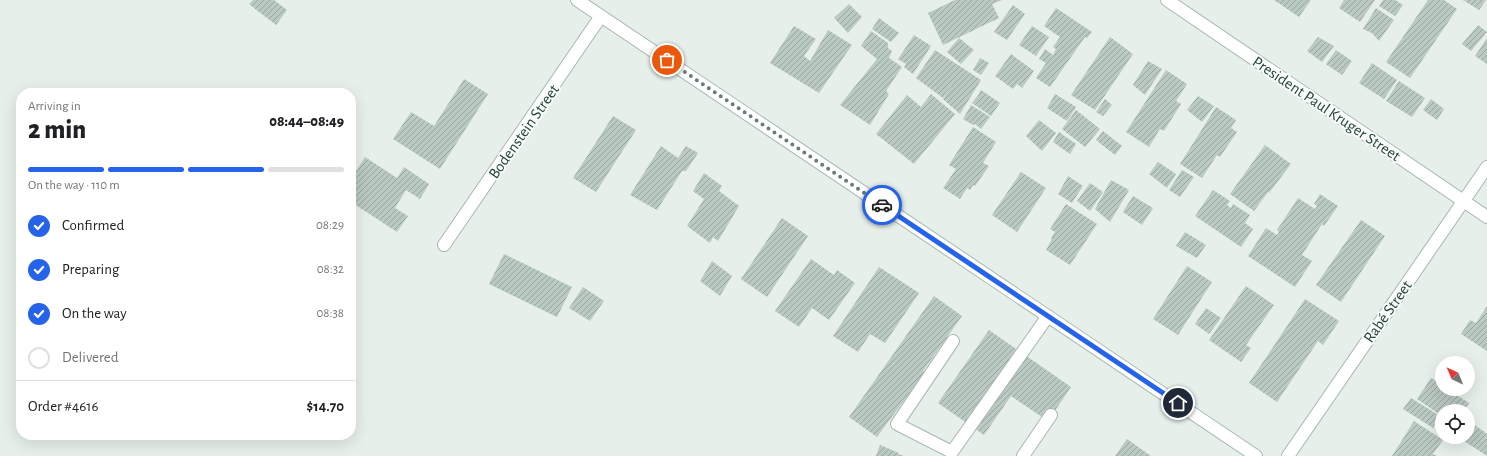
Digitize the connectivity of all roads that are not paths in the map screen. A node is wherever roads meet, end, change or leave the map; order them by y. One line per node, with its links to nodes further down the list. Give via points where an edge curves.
1 (577, 0): 3 (street)
2 (1168, 0): 5 (street, President Paul Kruger Street)
3 (601, 16): 7 (street, Bodenstein Street); 8 (street)
4 (1487, 167): 5 (street, Rabé Street)
5 (1463, 201): 6 (street, President Paul Kruger Street); 14 (street, Rabé Street)
6 (1487, 217)
7 (444, 245)
8 (1048, 316): 11 (street); 13 (street)
9 (953, 341): 11 (street, via 897,424)
10 (1051, 415): 12 (street)
11 (958, 454)
12 (1023, 456)
13 (1256, 456)
14 (1288, 456)

